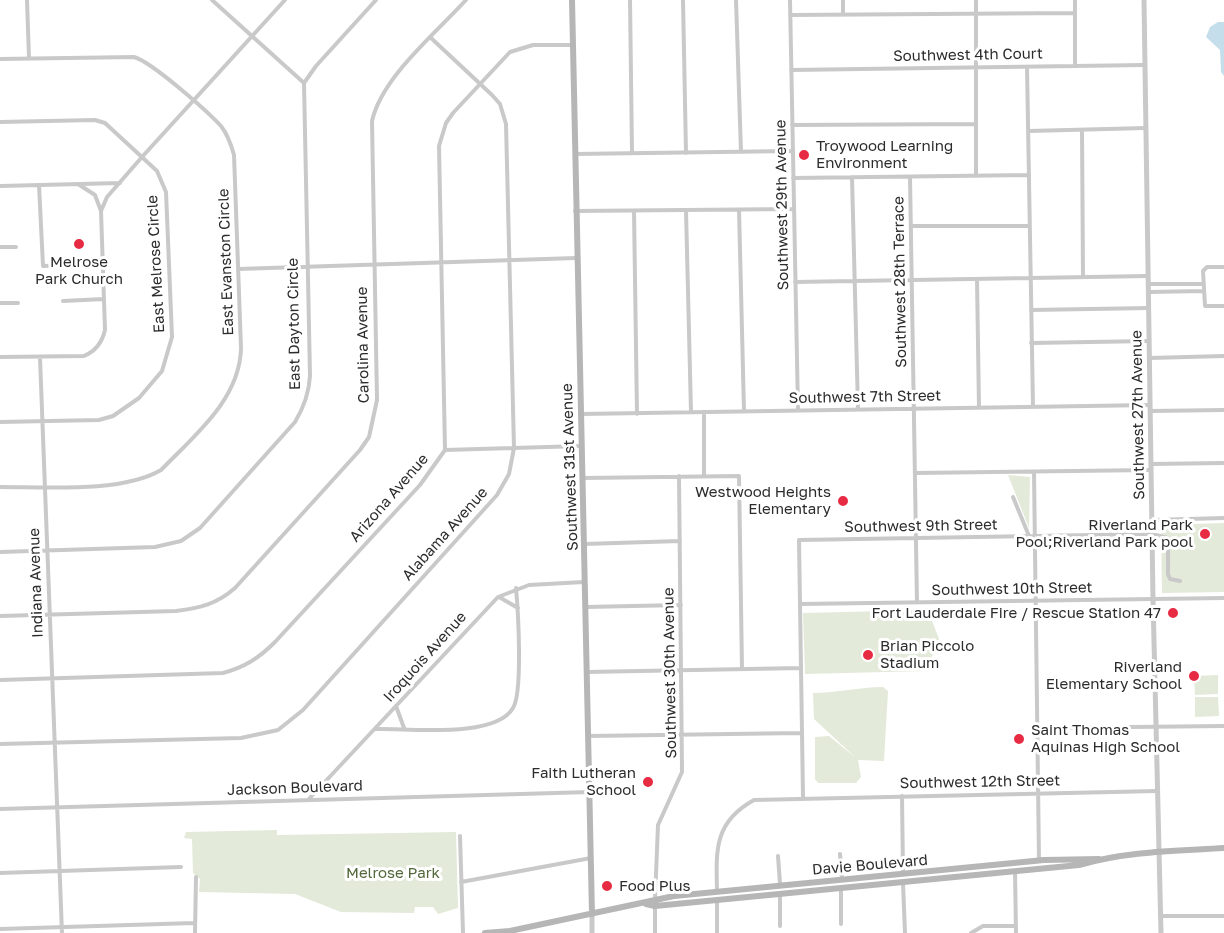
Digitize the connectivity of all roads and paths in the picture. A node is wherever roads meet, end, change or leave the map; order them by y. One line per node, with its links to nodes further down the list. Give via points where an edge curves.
1 (27, 0): 22 (street)
2 (212, 0): 19 (street)
3 (285, 0): 19 (street)
4 (376, 0): 30 (street)
5 (466, 0): 20 (street, Carolina Avenue)
6 (572, 0): 21 (main road, Southwest 31st Avenue)
7 (630, 0): 40 (street)
8 (683, 0): 41 (street)
9 (736, 0): 39 (street)
10 (790, 0): 17 (street, Southwest 29th Avenue)
11 (843, 0): 18 (street)
12 (976, 0): 16 (street)
13 (1075, 0): 15 (street)
14 (1144, 0): 24 (street, Southwest 27th Avenue)
15 (1074, 13): 16 (street); 25 (street)
16 (976, 14): 18 (street); 26 (street)
17 (790, 15): 18 (street); 28 (street, Southwest 29th Avenue)
18 (843, 15)
19 (252, 36): 30 (street); 31 (street)
20 (431, 38): 29 (street, Alabama Avenue); 67 (street, Carolina Avenue, via 386,85 376,104 372,121)
21 (573, 45): 29 (street, Arizona Avenue, via 520,48 502,59); 42 (main road, Southwest 31st Avenue)
22 (29, 58): 23 (street, East Evanston Circle); 31 (street, East Evanston Circle, via 134,57 152,65)
23 (0, 59)
24 (1145, 65): 25 (street, Southwest 4th Court); 35 (street, Southwest 27th Avenue)
25 (1075, 66): 27 (street, Southwest 4th Court)
26 (976, 67): 27 (street, Southwest 4th Court); 28 (street, Southwest 4th Court); 33 (street)
27 (1027, 67): 37 (street)
28 (791, 70): 34 (street, Southwest 29th Avenue)
29 (479, 83): 64 (street, Alabama Avenue, via 500,104 506,124); 65 (street, Arizona Avenue, via 453,113 442,134)
30 (304, 84): 68 (street, East Dayton Circle)
31 (193, 102): 43 (street); 70 (street, East Evanston Circle, via 230,139 234,155)
32 (0, 122): 43 (street, East Melrose Circle, via 95,120 105,123)
33 (975, 124): 34 (street); 45 (street)
34 (792, 125): 38 (street, Southwest 29th Avenue)
35 (1146, 128): 36 (street); 71 (street, Southwest 27th Avenue)
36 (1082, 130): 37 (street); 72 (street)
37 (1029, 131): 44 (street)
38 (792, 151): 39 (street); 48 (street, Southwest 29th Avenue)
39 (741, 152): 41 (street)
40 (632, 153): 41 (street); 42 (street)
41 (686, 153)
42 (575, 154): 56 (main road, Southwest 31st Avenue)
43 (142, 157): 49 (street); 108 (street, East Melrose Circle, via 157,171 166,192 170,353 162,371 126,409 99,420)
44 (1029, 175): 45 (street); 60 (street)
45 (976, 176): 47 (street)
46 (852, 177): 47 (street); 48 (street); 76 (street)
47 (910, 177): 59 (street, Southwest 28th Terrace)
48 (793, 178): 53 (street, Southwest 29th Avenue)
49 (120, 183): 50 (street); 55 (street)
50 (78, 184): 51 (street); 55 (street, via 95,195)
51 (39, 185): 52 (street); 66 (street, via 43,266)
52 (0, 186)
53 (793, 209): 54 (street); 77 (street, Southwest 29th Avenue)
54 (739, 210): 58 (street); 102 (street)
55 (101, 211): 66 (street)
56 (575, 211): 57 (street); 63 (main road, Southwest 31st Avenue)
57 (634, 211): 58 (street); 106 (street)
58 (686, 211): 103 (street)
59 (911, 226): 60 (street); 74 (street, Southwest 28th Terrace)
60 (1029, 226): 73 (street)
61 (0, 247): 62 (street)
62 (16, 247)
63 (576, 258): 64 (street); 105 (main road, Southwest 31st Avenue)
64 (509, 260): 65 (street); 110 (street, Alabama Avenue)
65 (441, 262): 67 (street); 111 (street, Arizona Avenue)
66 (103, 264): 82 (street)
67 (374, 265): 68 (street); 144 (street, Carolina Avenue, via 377,400 369,436 235,588 217,602 195,609)
68 (306, 267): 70 (street); 130 (street, East Dayton Circle, via 310,376 303,409 200,528 181,541 155,547)
69 (1224, 267): 79 (street, via 1207,267)
70 (238, 269): 120 (street, East Evanston Circle, via 241,358 237,379 225,401 152,475 126,484)
71 (1148, 276): 72 (street); 78 (street, Southwest 27th Avenue)
72 (1083, 277): 73 (street)
73 (1030, 278): 75 (street); 88 (street)
74 (912, 279): 75 (street); 76 (street); 99 (street, Southwest 28th Terrace)
75 (977, 279): 96 (street)
76 (854, 280): 77 (street); 98 (street)
77 (795, 282): 100 (street, Southwest 29th Avenue)
78 (1148, 284): 79 (street); 81 (street, Southwest 27th Avenue)
79 (1202, 284): 80 (street)
80 (1203, 291): 81 (street); 86 (street, via 1205,306)
81 (1149, 292): 87 (street, Southwest 27th Avenue)
82 (104, 299): 83 (street); 94 (street, via 103,339 92,352 84,356)
83 (63, 301)
84 (0, 303): 85 (street)
85 (18, 303)
86 (1224, 306)
87 (1149, 308): 88 (street); 89 (street, Southwest 27th Avenue)
88 (1031, 310): 90 (street)
89 (1149, 341): 90 (street); 93 (street, Southwest 27th Avenue)
90 (1031, 343): 95 (street)
91 (1224, 356): 93 (street)
92 (0, 357): 94 (street)
93 (1149, 357): 97 (street, Southwest 27th Avenue)
94 (40, 358): 108 (street, Indiana Avenue)
95 (1033, 406): 96 (street, Southwest 7th Street); 97 (street, Southwest 7th Street)
96 (979, 408): 99 (street, Southwest 7th Street)
97 (1150, 408): 101 (street, Southwest 7th Street); 113 (street, Southwest 27th Avenue)
98 (858, 409): 99 (street, Southwest 7th Street); 100 (street, Southwest 7th Street)
99 (914, 409): 115 (street, Southwest 28th Terrace)
100 (798, 410): 102 (street, Southwest 7th Street)
101 (1224, 410)
102 (744, 411): 104 (street, Southwest 7th Street)
103 (691, 412): 104 (street, Southwest 7th Street); 106 (street, Southwest 7th Street)
104 (704, 412): 117 (street)
105 (580, 414): 106 (street, Southwest 7th Street); 109 (main road, Southwest 31st Avenue)
106 (637, 414)
107 (0, 422): 108 (street, East Melrose Circle)
108 (43, 423): 120 (street, Indiana Avenue)
109 (581, 446): 110 (street); 118 (main road, Southwest 31st Avenue)
110 (514, 448): 111 (street); 161 (street, Alabama Avenue, via 509,474 497,495 285,726 241,738)
111 (445, 450): 150 (street, Arizona Avenue, via 420,485 253,662 223,673)
112 (1224, 463): 113 (street)
113 (1151, 467): 114 (street); 123 (street, Southwest 27th Avenue)
114 (1034, 472): 115 (street); 126 (street)
115 (915, 473): 127 (street, Southwest 28th Terrace)
116 (679, 476): 117 (street); 118 (street); 128 (street, Southwest 30th Avenue)
117 (704, 476): 147 (street, via 739,476)
118 (582, 478): 129 (main road, Southwest 31st Avenue)
119 (0, 487): 120 (street, East Evanston Circle)
120 (45, 487): 130 (street, Indiana Avenue)
121 (1013, 497): 125 (street)
122 (1224, 518): 123 (street)
123 (1152, 520): 124 (street, Southwest 27th Avenue)
124 (1152, 534): 126 (street, Southwest 9th Street); 132 (street, via 1168,538 1168,574 1170,579); 137 (street, Southwest 27th Avenue)
125 (1029, 536): 126 (street, Southwest 9th Street); 127 (street, Southwest 9th Street)
126 (1035, 536): 138 (street)
127 (917, 538): 139 (street, Southwest 28th Terrace); 140 (street, Southwest 9th Street, via 799,540)
128 (680, 541): 129 (street); 141 (street, Southwest 30th Avenue)
129 (584, 544): 133 (main road, Southwest 31st Avenue)
130 (47, 550): 131 (street, East Dayton Circle); 144 (street, Indiana Avenue)
131 (0, 552)
132 (1180, 581)
133 (585, 582): 134 (street, Iroquois Avenue); 142 (main road, Southwest 31st Avenue)
134 (516, 588): 135 (street, Iroquois Avenue); 143 (street)
135 (498, 597): 143 (street); 152 (street, Iroquois Avenue)
136 (1224, 598): 137 (street, Southwest 10th Street)
137 (1153, 599): 138 (street, Southwest 10th Street); 154 (street, Southwest 27th Avenue)
138 (1036, 601): 139 (street, Southwest 10th Street); 156 (street)
139 (917, 602): 140 (street, Southwest 10th Street)
140 (800, 604): 146 (street)
141 (681, 605): 142 (street); 148 (street, Southwest 30th Avenue)
142 (585, 607): 149 (main road, Southwest 31st Avenue)
143 (518, 608): 155 (street, via 517,699 507,716 477,728)
144 (49, 614): 145 (street, Carolina Avenue); 150 (street, Indiana Avenue)
145 (0, 615)
146 (801, 668): 147 (street); 158 (street)
147 (742, 669): 148 (street)
148 (682, 670): 149 (street); 159 (street, Southwest 30th Avenue)
149 (586, 672): 160 (main road, Southwest 31st Avenue)
150 (51, 678): 151 (street, Arizona Avenue); 161 (street, Indiana Avenue)
151 (0, 680)
152 (396, 706): 155 (street); 157 (street, Iroquois Avenue)
153 (1224, 726): 154 (street)
154 (1156, 727): 156 (street); 163 (street, Southwest 27th Avenue)
155 (404, 728): 157 (street)
156 (1038, 728): 165 (street)
157 (375, 729): 168 (street, Iroquois Avenue)
158 (801, 733): 159 (street); 167 (street)
159 (683, 734): 160 (street); 194 (street, Southwest 30th Avenue, via 682,772 658,825)
160 (588, 736): 164 (main road, Southwest 31st Avenue)
161 (54, 743): 162 (street, Alabama Avenue); 169 (street, Indiana Avenue)
162 (0, 744)
163 (1157, 791): 165 (street, Southwest 12th Street); 173 (street, Southwest 27th Avenue)
164 (590, 792): 168 (street, Jackson Boulevard); 176 (main road, Southwest 31st Avenue)
165 (1039, 793): 166 (street, Southwest 12th Street); 178 (street)
166 (902, 796): 167 (street, Southwest 12th Street); 183 (street)
167 (803, 797): 191 (street, Southwest 12th Street, via 754,800 727,821 716,854)
168 (308, 800): 169 (street, Jackson Boulevard)
169 (57, 807): 170 (street, Jackson Boulevard); 180 (street, Indiana Avenue)
170 (0, 809)
171 (460, 836): 187 (street)
172 (1224, 848): 173 (main road, Davie Boulevard)
173 (1158, 852): 177 (main road, Davie Boulevard); 199 (street, Southwest 27th Avenue)
174 (840, 854): 186 (street)
175 (778, 856): 189 (street)
176 (592, 858): 187 (street); 198 (main road, Southwest 31st Avenue)
177 (1099, 859): 178 (main road, Davie Boulevard); 181 (main road, Davie Boulevard)
178 (1039, 861): 181 (main road, via 1034,867); 183 (main road, Davie Boulevard)
179 (181, 867): 180 (street)
180 (59, 871): 182 (street); 206 (street, Indiana Avenue)
181 (1015, 872): 188 (main road, Davie Boulevard); 204 (street)
182 (0, 873)
183 (903, 874): 185 (main road, Davie Boulevard)
184 (196, 877): 201 (street)
185 (865, 877): 186 (main road, Davie Boulevard); 190 (main road)
186 (842, 879): 189 (main road, Davie Boulevard)
187 (461, 882): 209 (street)
188 (903, 883): 190 (main road, Davie Boulevard); 214 (street)
189 (780, 884): 191 (main road, Davie Boulevard)
190 (841, 887): 192 (main road, Davie Boulevard); 202 (street)
191 (717, 891): 194 (main road, Davie Boulevard); 195 (main road, via 713,896)
192 (780, 893): 193 (main road, Davie Boulevard); 203 (street)
193 (717, 898): 195 (main road, Davie Boulevard); 213 (street)
194 (655, 899): 196 (main road, Davie Boulevard)
195 (687, 902): 197 (main road, Davie Boulevard)
196 (646, 904): 197 (main road, Davie Boulevard); 198 (main road, Davie Boulevard)
197 (655, 906): 212 (street)
198 (592, 914): 207 (main road, Davie Boulevard); 211 (street, Southwest 31st Avenue)
199 (1161, 916): 200 (street); 217 (street, Southwest 27th Avenue)
200 (1224, 916)
201 (194, 923): 206 (street); 208 (street)
202 (841, 924)
203 (780, 926)
204 (1016, 926): 215 (street, via 983,926); 216 (street)
205 (0, 929): 206 (street)
206 (62, 930)
207 (509, 932): 210 (main road, Davie Boulevard)
208 (195, 933)
209 (463, 933)
210 (485, 933)
211 (592, 933)
212 (655, 933)
213 (717, 933)
214 (905, 933)
215 (971, 933)
216 (1016, 933)
217 (1161, 933)

